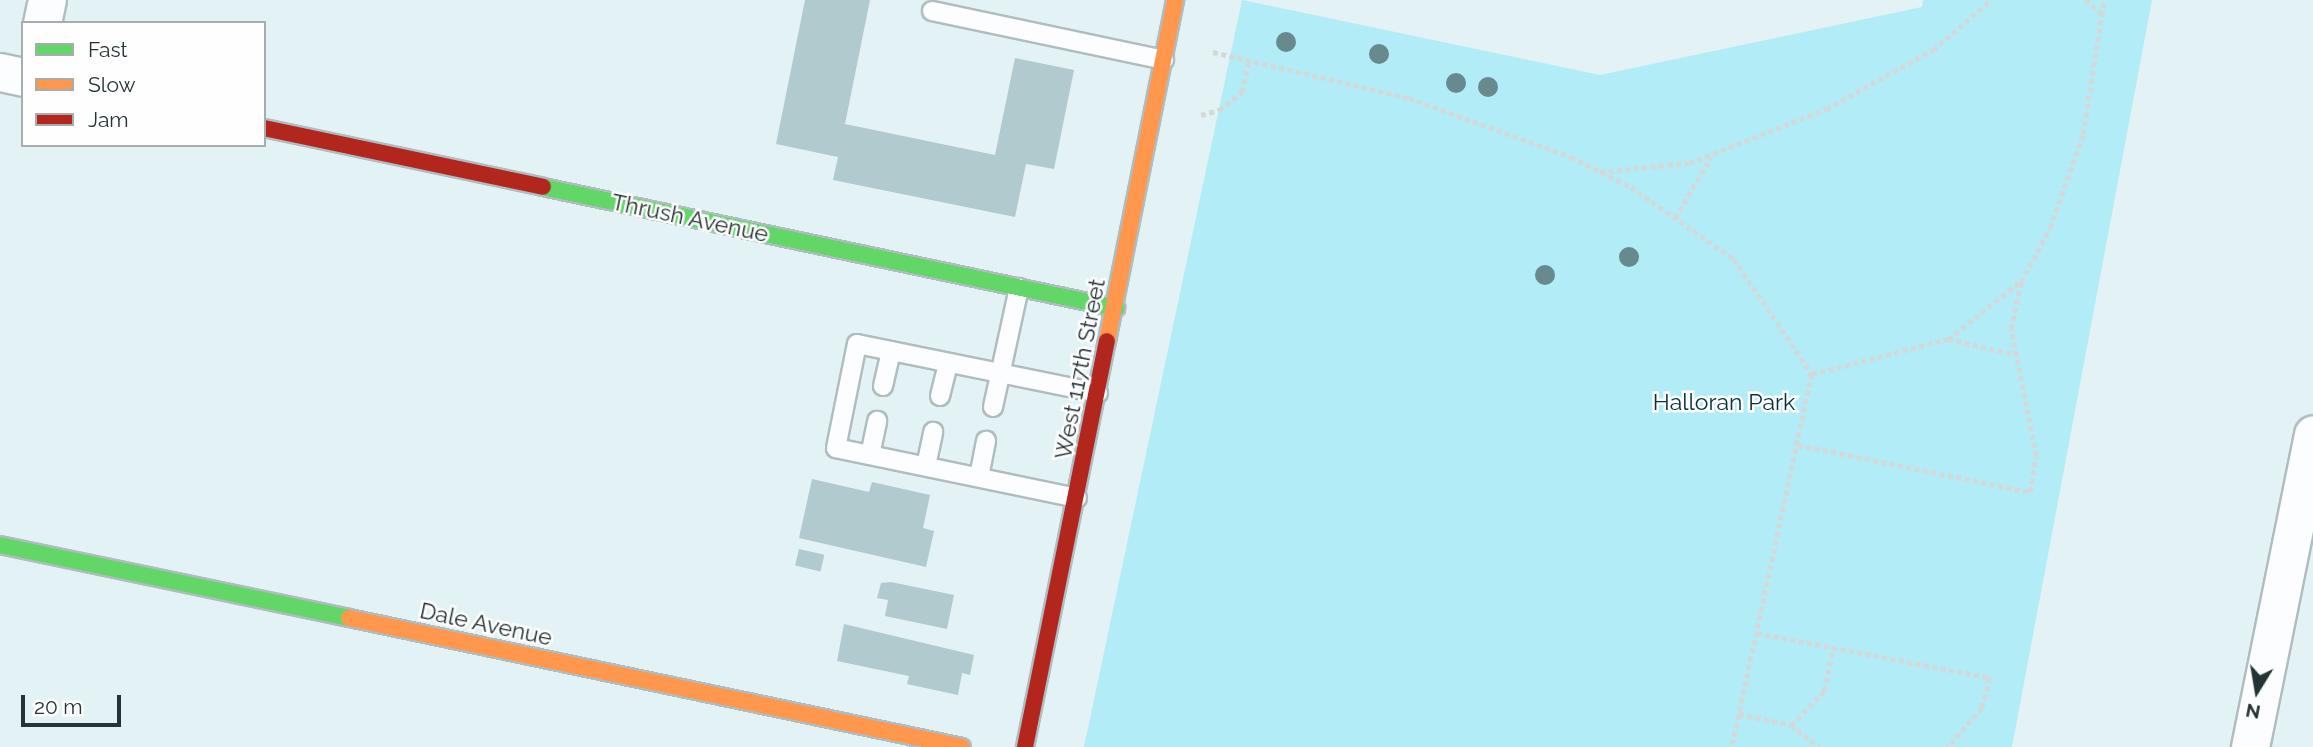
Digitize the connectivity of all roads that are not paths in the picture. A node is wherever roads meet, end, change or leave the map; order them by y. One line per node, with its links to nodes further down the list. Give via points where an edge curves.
1 (47, 0): 4 (street)
2 (1175, 0): 5 (street, West 117th Street)
3 (932, 11): 5 (lane)
4 (43, 21)
5 (1164, 60): 10 (street, West 117th Street)
6 (0, 72): 7 (street)
7 (21, 77)
8 (266, 128): 9 (street, Thrush Avenue)
9 (1019, 288): 10 (street, Thrush Avenue); 13 (lane)
10 (1116, 308): 15 (street, West 117th Street)
11 (891, 351): 12 (lane); 14 (lane); 22 (lane, via 857,344 836,448)
12 (947, 363): 13 (lane); 16 (lane)
13 (1001, 373): 15 (lane); 17 (lane)
14 (883, 386)
15 (1098, 393): 25 (street, West 117th Street)
16 (940, 397)
17 (993, 407)
18 (877, 421): 22 (lane)
19 (933, 432): 23 (lane)
20 (2313, 434): 29 (street)
21 (986, 441): 24 (lane)
22 (870, 455): 23 (lane)
23 (926, 466): 24 (lane)
24 (979, 477): 25 (lane)
25 (1077, 498): 28 (street, West 117th Street)
26 (0, 545): 27 (street, Dale Avenue)
27 (962, 747)
28 (1025, 747)
29 (2250, 747)

